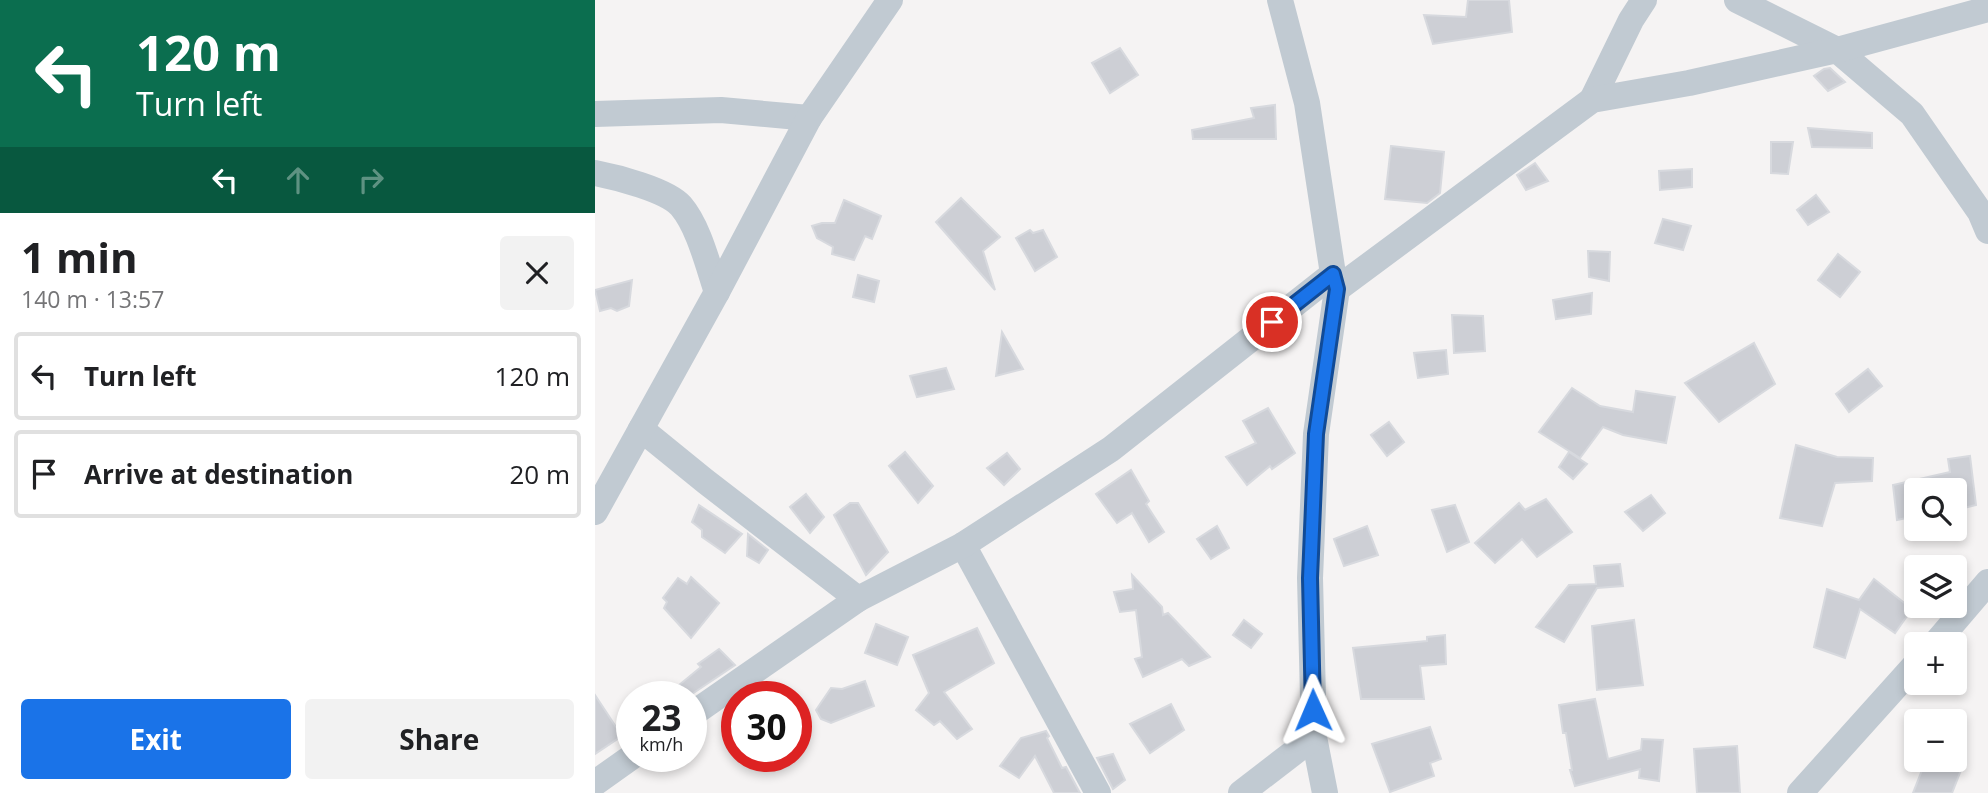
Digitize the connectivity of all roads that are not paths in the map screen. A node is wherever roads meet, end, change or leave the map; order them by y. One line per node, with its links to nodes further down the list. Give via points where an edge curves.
1 (890, 0): 9 (street)
2 (1280, 0): 12 (street, via 1307,103)
3 (1644, 0): 7 (street)
4 (1737, 0): 6 (street)
5 (1988, 9): 6 (street)
6 (1837, 50): 7 (street); 11 (street, via 1912,114 1980,212)
7 (1592, 100): 12 (street)
8 (595, 114): 9 (street, via 721,110)
9 (809, 118): 13 (street)
10 (595, 173): 13 (street, via 648,187 679,204 692,221)
11 (1988, 231)
12 (1335, 282): 16 (street, via 1111,449); 22 (street, via 1316,434 1310,578)
13 (717, 292): 14 (street)
14 (641, 429): 15 (street); 18 (street)
15 (595, 512)
16 (963, 545): 18 (street); 25 (street)
17 (1988, 582): 19 (street)
18 (858, 599): 21 (street)
19 (1945, 632)
20 (1904, 677): 28 (street)
21 (707, 704)
22 (1314, 737): 26 (street); 27 (street)
23 (616, 768): 24 (street)
24 (595, 783)
25 (1098, 793)
26 (1241, 793)
27 (1325, 793)
28 (1800, 793)

